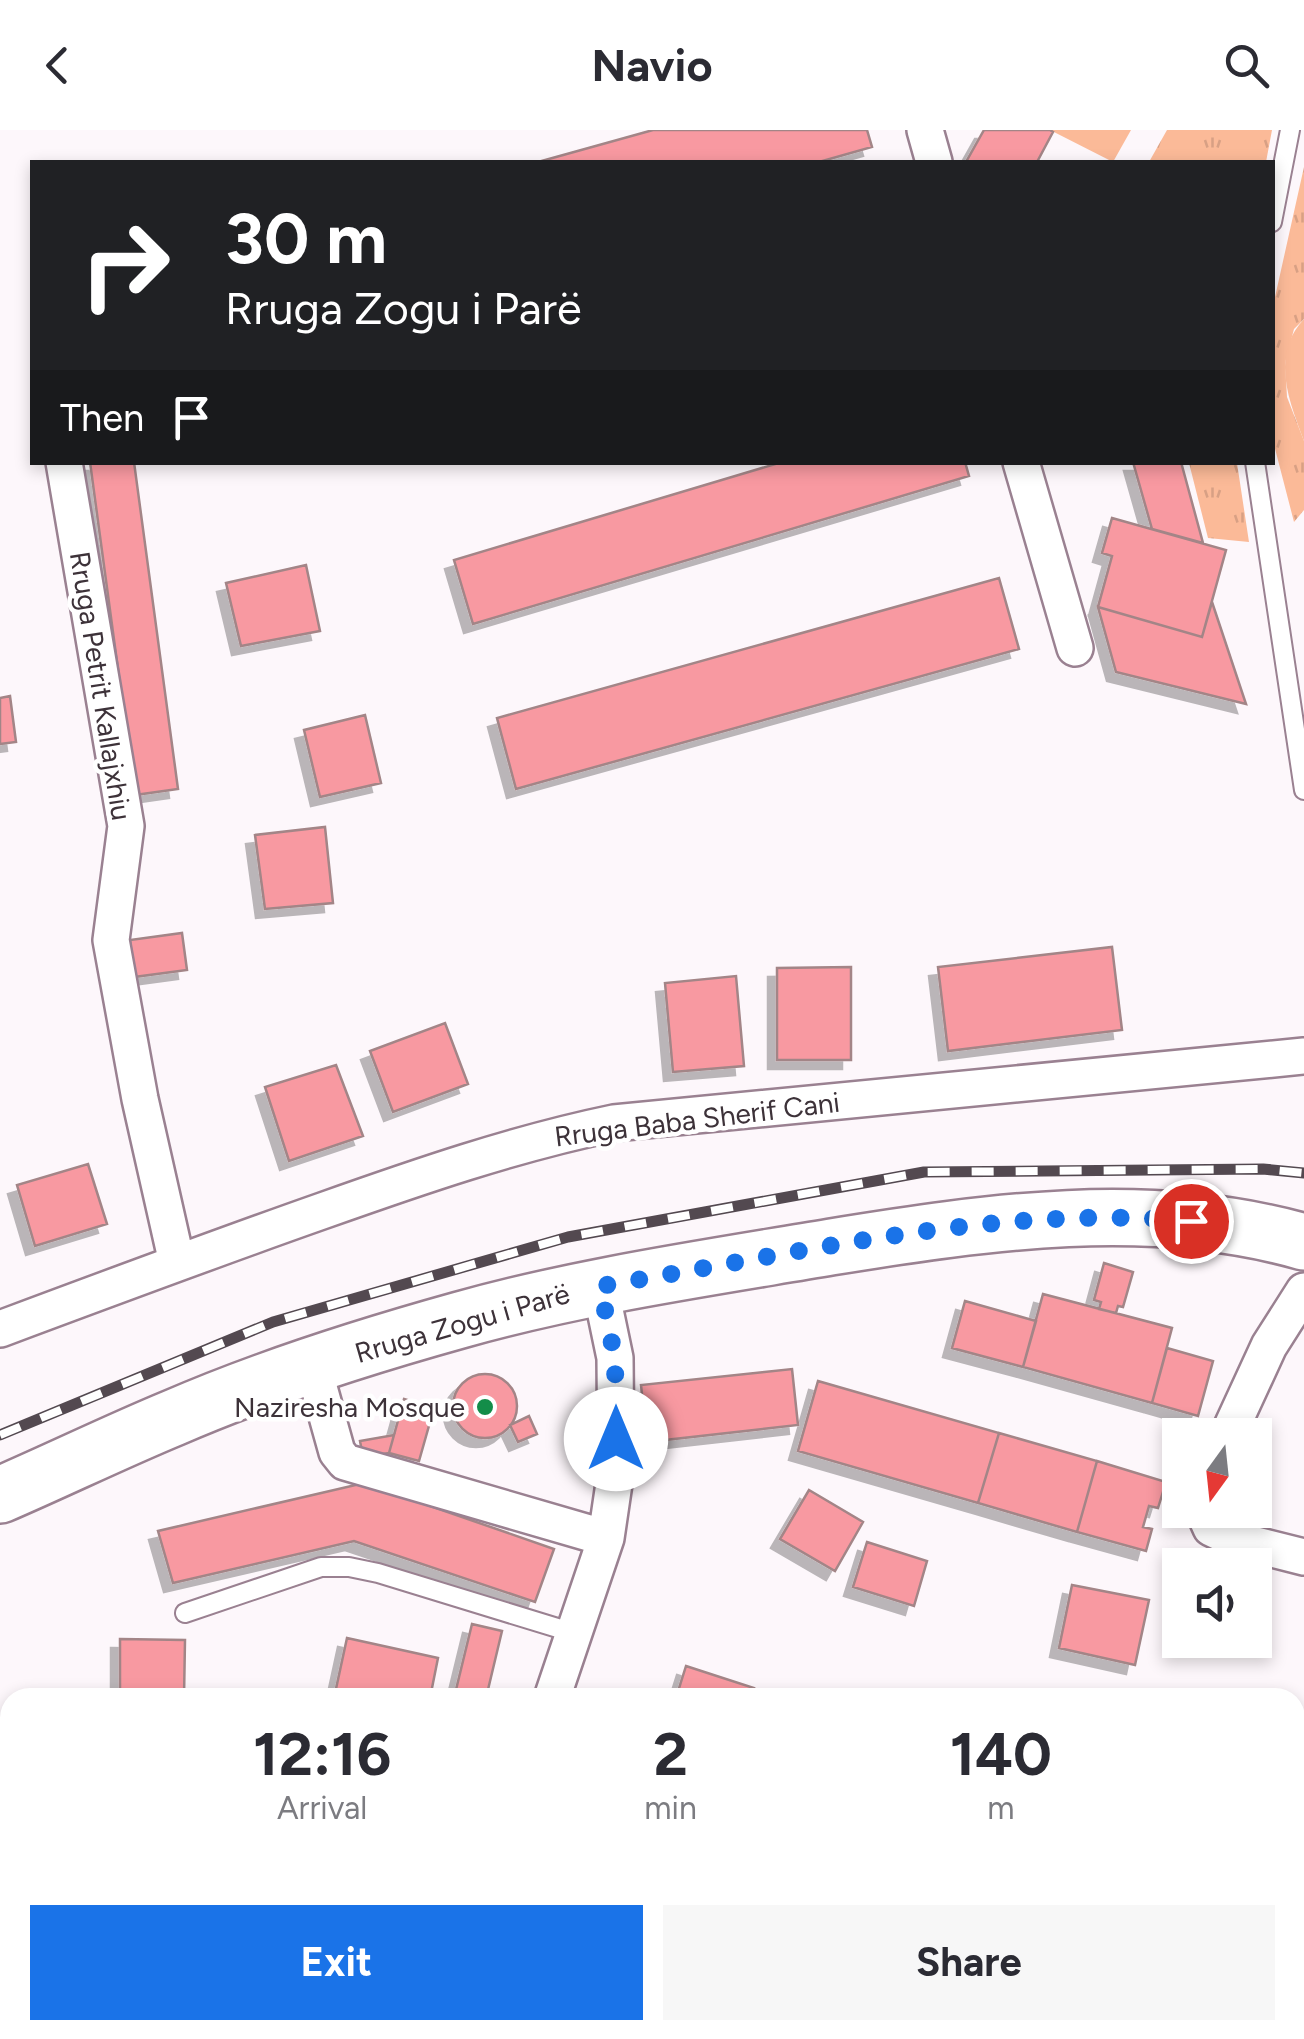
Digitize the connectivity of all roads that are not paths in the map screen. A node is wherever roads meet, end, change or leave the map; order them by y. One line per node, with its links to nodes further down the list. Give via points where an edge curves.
1 (925, 130): 3 (street)
2 (1290, 130): 4 (lane)
3 (933, 160)
4 (1275, 207)
5 (65, 465): 12 (street, Rruga Petrit Kallajxhiu, via 126,826 112,940)
6 (1022, 465): 8 (street)
7 (1255, 465): 9 (lane)
8 (1076, 648)
9 (1304, 790)
10 (1304, 1056): 12 (street, Rruga Baba Sherif Cani, via 614,1124 540,1138)
11 (1304, 1242): 13 (main road, Rruga Zogu i Parë, via 1168,1219 1027,1221 957,1226)
12 (176, 1262): 15 (street, Rruga Baba Sherif Cani)
13 (600, 1286): 16 (main road, Rruga Zogu i Parë, via 458,1320); 20 (street, via 615,1358 616,1470)
14 (1304, 1291): 17 (street)
15 (0, 1329)
16 (313, 1366): 18 (main road, Rruga Zogu i Parë, via 175,1416); 20 (street, via 344,1462)
17 (1236, 1418)
18 (0, 1495)
19 (1210, 1528): 21 (street)
20 (606, 1538): 23 (street)
21 (1304, 1557)
22 (185, 1614): 23 (lane, via 321,1567 349,1567)
23 (574, 1633): 24 (street)
24 (555, 1688)

